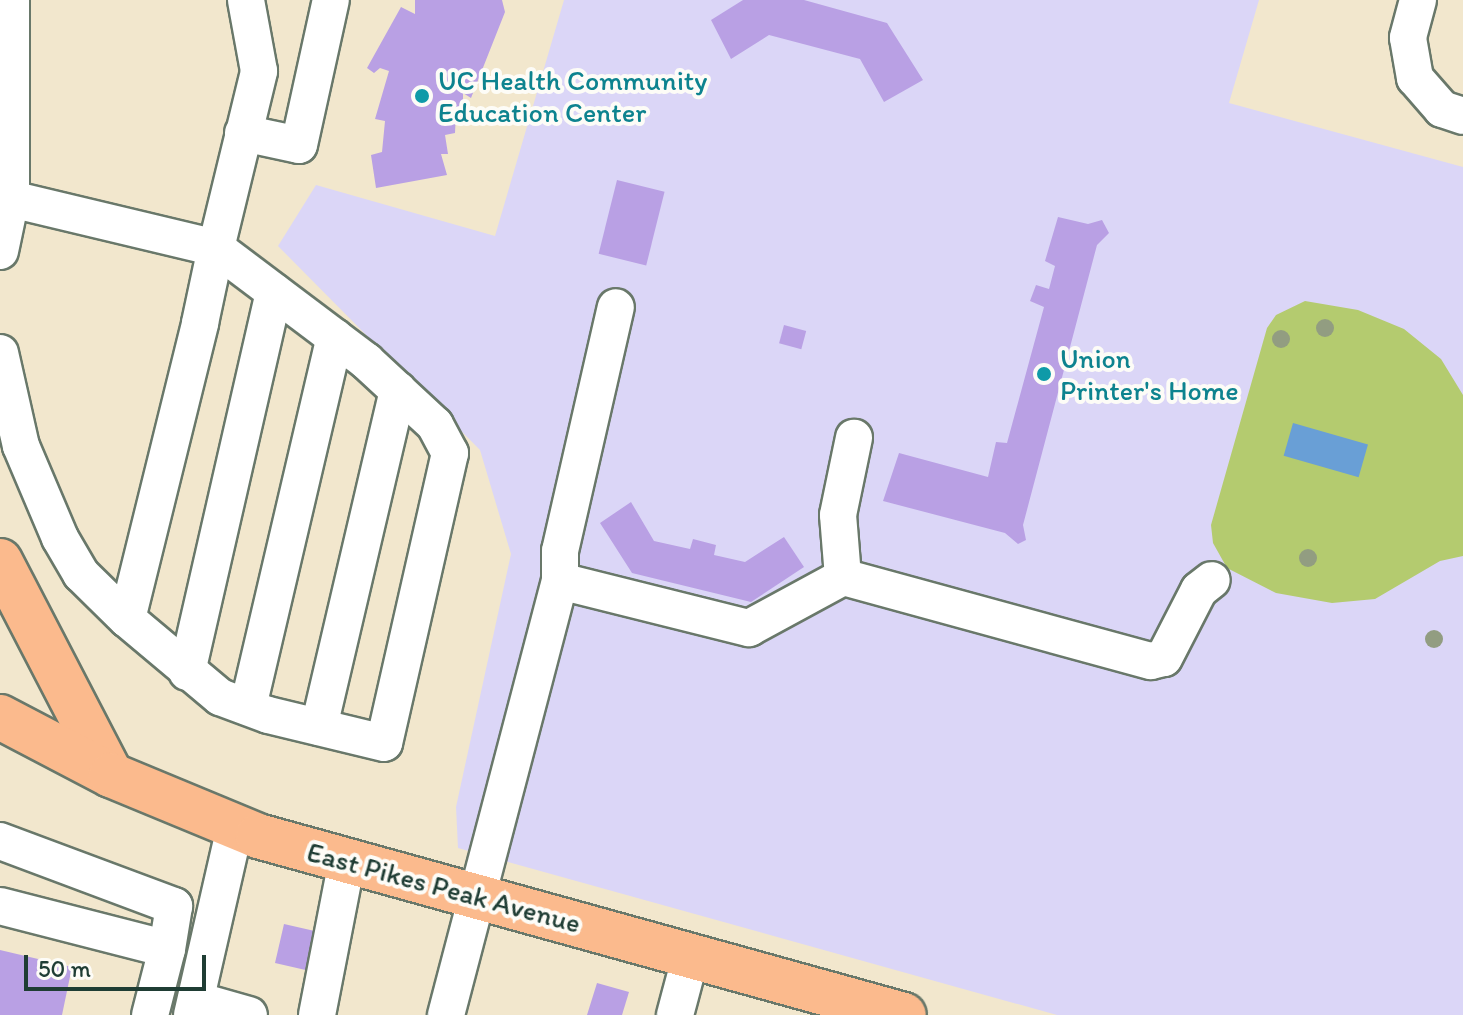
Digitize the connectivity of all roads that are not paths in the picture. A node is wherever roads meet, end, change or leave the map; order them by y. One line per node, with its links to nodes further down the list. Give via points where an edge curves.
1 (11, 0): 7 (street)
2 (246, 0): 6 (street, via 259,71)
3 (331, 0): 6 (street, via 299,145)
4 (1418, 0): 5 (street, via 1408,38 1415,78 1442,109)
5 (1463, 116)
6 (243, 133): 8 (street)
7 (11, 199): 8 (street); 9 (street)
8 (216, 248): 10 (street); 20 (street)
9 (0, 251)
10 (274, 292): 12 (street); 21 (street)
11 (616, 307): 19 (street, via 560,551)
12 (335, 337): 14 (street); 22 (street)
13 (0, 353): 20 (street, via 21,446 60,538 81,574)
14 (398, 390): 24 (street); 24 (street, via 435,425 450,453 388,728 384,743)
15 (854, 438): 17 (street, via 838,515)
16 (0, 561): 25 (main road)
17 (843, 577): 18 (street, via 1151,661 1164,658 1199,590); 19 (street, via 749,628)
18 (1212, 580)
19 (560, 581): 29 (street)
20 (127, 619): 21 (street)
21 (187, 672): 22 (street, via 220,697)
22 (248, 707): 24 (street)
23 (0, 717): 25 (main road, East Pikes Peak Avenue)
24 (319, 727)
25 (111, 775): 26 (main road, East Pikes Peak Avenue)
26 (235, 828): 28 (main road, East Pikes Peak Avenue); 33 (street)
27 (0, 841): 31 (street, via 174,906)
28 (347, 861): 29 (main road, East Pikes Peak Avenue); 37 (street)
29 (478, 896): 32 (main road, East Pikes Peak Avenue); 38 (street)
30 (0, 906): 31 (street)
31 (167, 949): 35 (street)
32 (691, 955): 34 (main road, East Pikes Peak Avenue); 39 (street)
33 (194, 1007): 36 (street)
34 (899, 1014)
35 (150, 1015)
36 (249, 1015)
37 (317, 1015)
38 (446, 1015)
39 (675, 1015)

